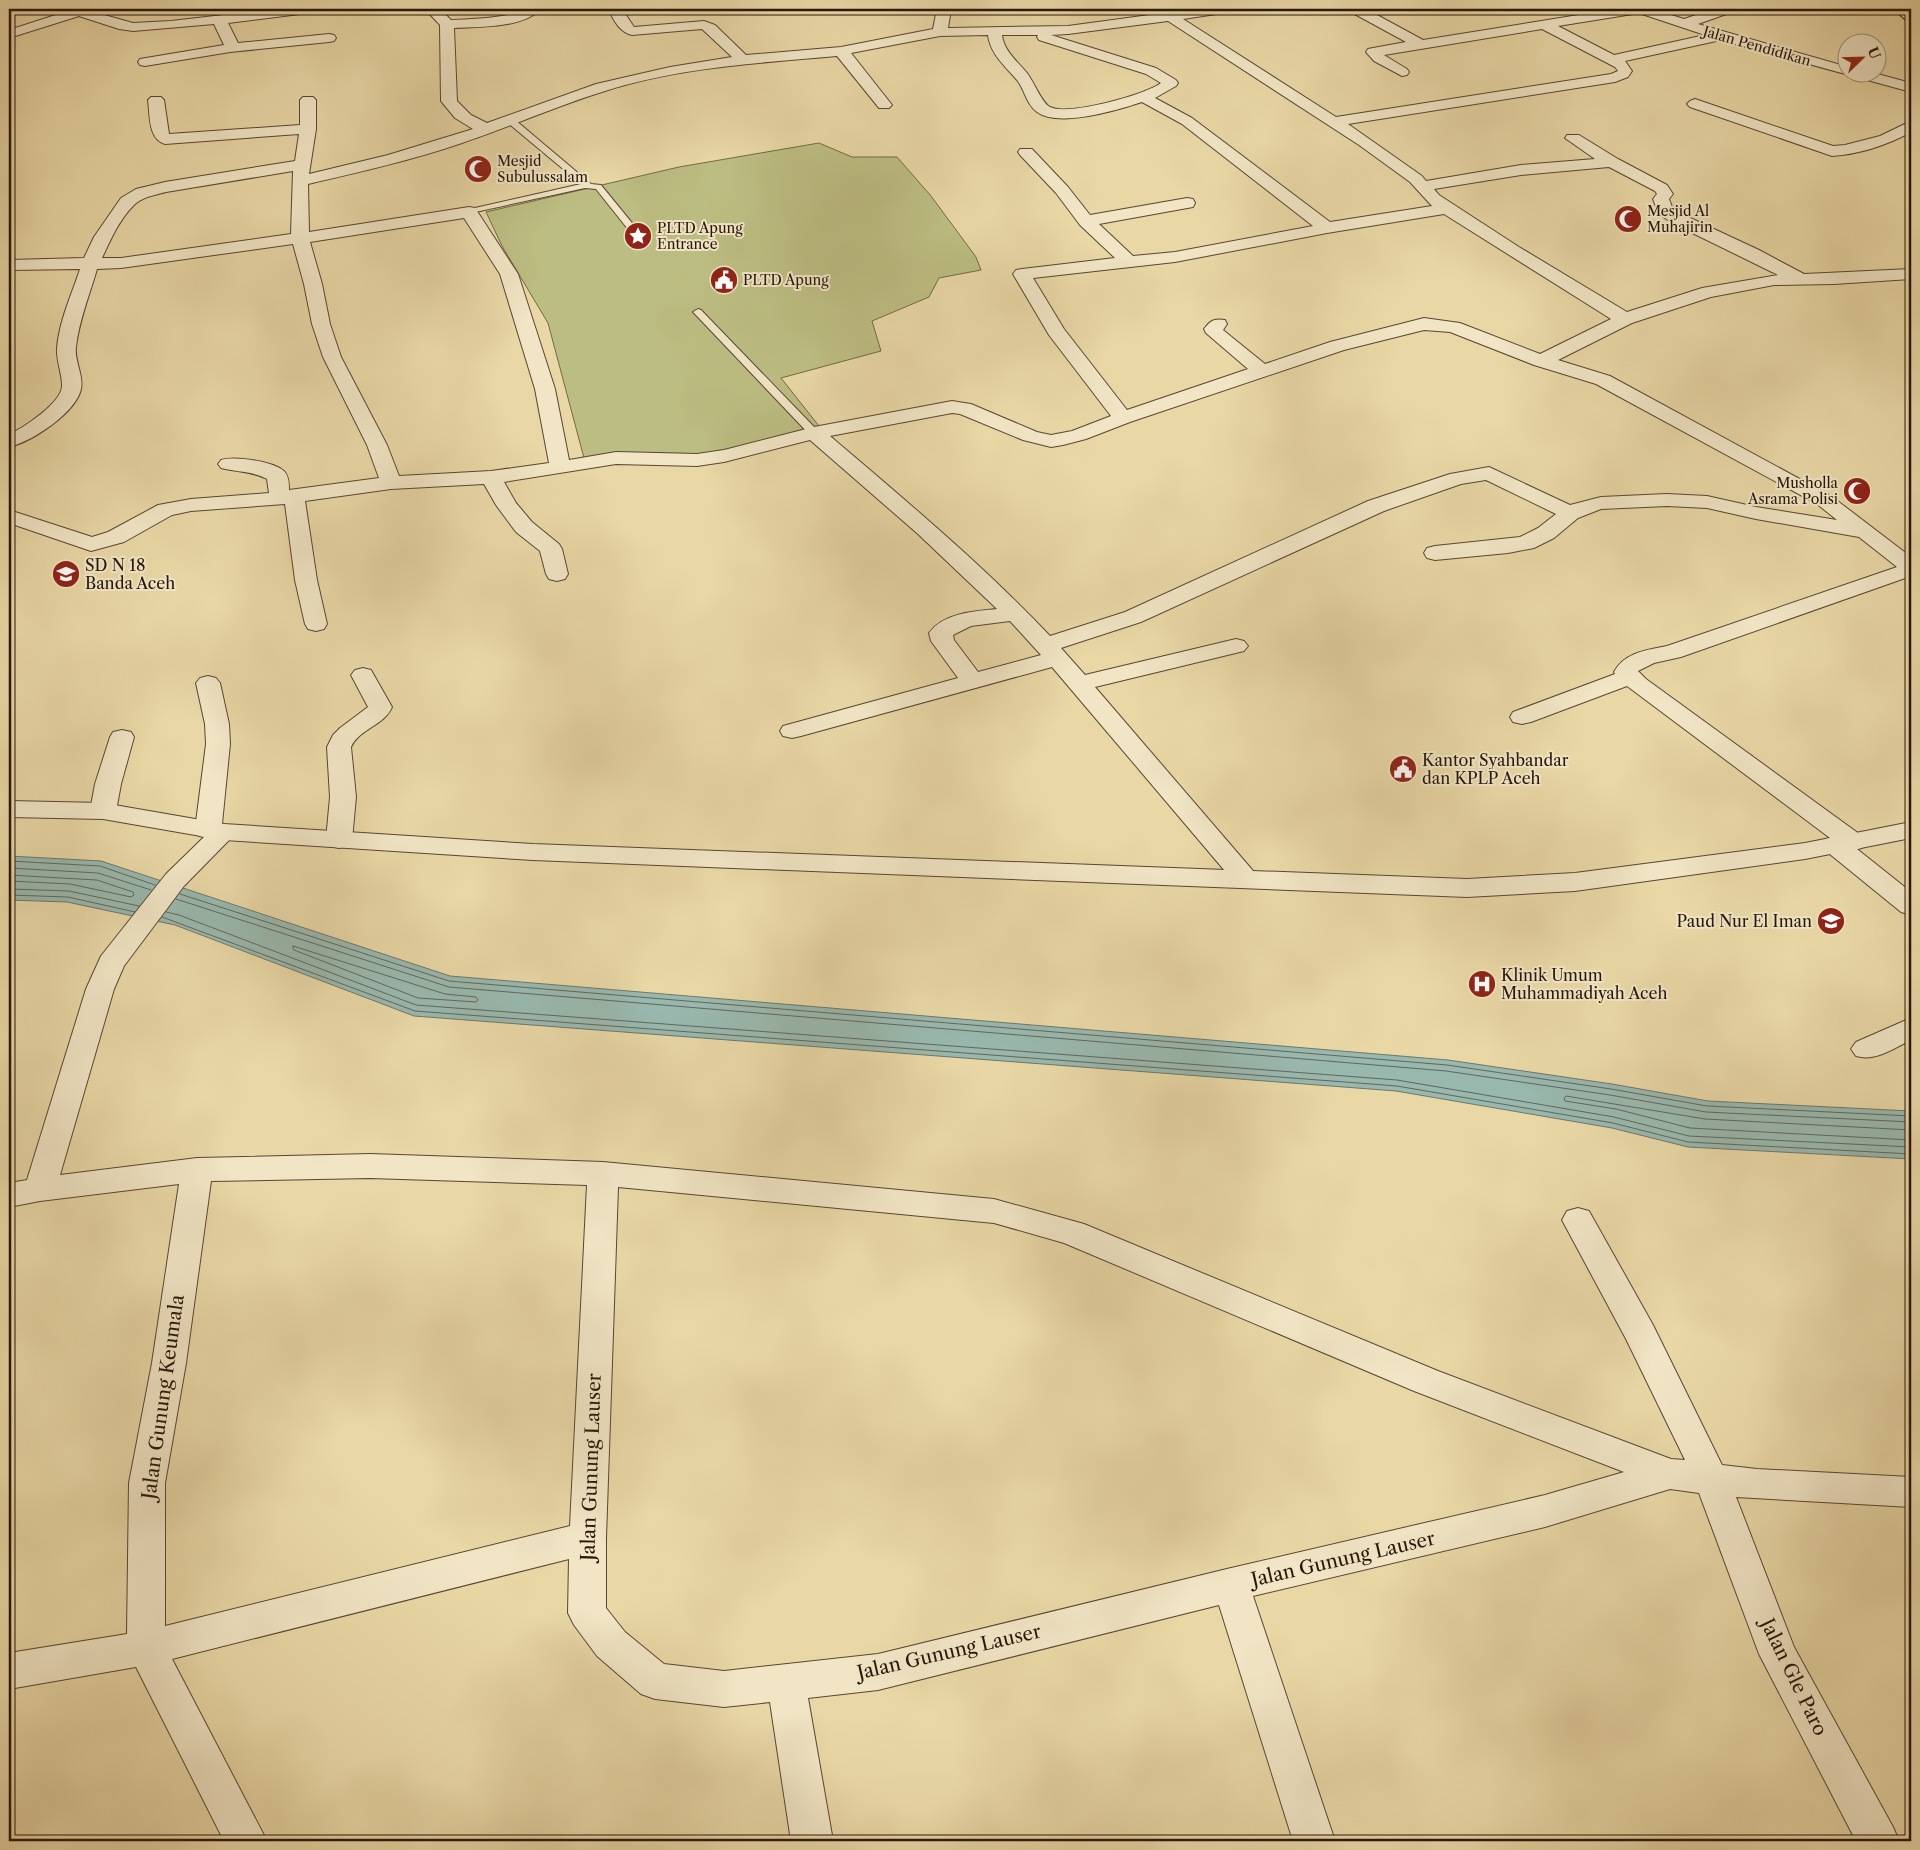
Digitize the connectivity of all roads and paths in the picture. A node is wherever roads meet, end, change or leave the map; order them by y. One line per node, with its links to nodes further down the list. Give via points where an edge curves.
1 (308, 9): 14 (street)
2 (432, 9): 15 (street)
3 (533, 9): 15 (street, via 507,19)
4 (615, 9): 27 (street, via 626,28 632,30 704,25)
5 (944, 9): 20 (street)
6 (1224, 9): 12 (street)
7 (1356, 9): 24 (street)
8 (1640, 9): 16 (street, Jalan Pendidikan); 17 (street)
9 (1727, 9): 16 (street)
10 (1900, 9): 13 (highway)
11 (75, 10): 14 (street, via 124,26); 21 (street)
12 (1170, 16): 19 (street, via 1090,28); 40 (street)
13 (1911, 17)
14 (219, 19): 25 (street, via 228,35)
15 (447, 24): 43 (street, via 449,101 465,119)
16 (1683, 24): 22 (street, Jalan Pendidikan)
17 (1545, 25): 24 (street); 28 (street)
18 (994, 31): 19 (street); 20 (street); 34 (street, via 994,42 1031,90 1038,105 1050,113 1077,114)
19 (1034, 31): 34 (street, via 1060,43 1152,71 1172,83)
20 (940, 32): 26 (street)
21 (9, 34)
22 (1722, 36): 28 (street); 30 (street, Jalan Pendidikan)
23 (329, 38): 25 (street)
24 (1420, 44): 31 (street, via 1373,52)
25 (230, 48): 29 (street)
26 (841, 51): 27 (street); 38 (street)
27 (743, 60): 39 (street, via 600,87)
28 (1612, 60): 40 (street, via 1625,71 1615,78)
29 (145, 62)
30 (1838, 69)
31 (1402, 72)
32 (1888, 82): 33 (street, Jalan Pendidikan)
33 (1911, 88)
34 (1143, 97): 54 (street, via 1187,121)
35 (156, 100): 42 (street, via 161,136 165,139)
36 (308, 100): 42 (street)
37 (1695, 104): 41 (street, via 1832,151 1879,141)
38 (884, 106)
39 (511, 121): 43 (street); 48 (lane)
40 (1332, 122): 49 (street)
41 (1911, 126)
42 (308, 129): 47 (street)
43 (488, 129): 47 (street, via 393,159)
44 (1574, 138): 46 (street)
45 (1026, 152): 53 (street)
46 (1612, 162): 49 (street, via 1521,170); 62 (street, via 1661,188 1665,210 1680,220)
47 (301, 173): 56 (street); 58 (street, via 165,187 142,193 127,202 103,237)
48 (588, 186): 52 (lane); 55 (lane, via 598,187)
49 (1424, 186): 51 (street, via 1427,194)
50 (1187, 203): 53 (street)
51 (1447, 208): 54 (street); 65 (street)
52 (468, 212): 56 (street); 73 (street, via 509,274 545,389)
53 (1086, 220): 57 (street)
54 (1327, 228): 57 (street, via 1175,257)
55 (638, 236)
56 (300, 238): 58 (street, via 153,260); 75 (street, via 332,357 377,445)
57 (1129, 262): 69 (street, via 1022,274 1056,331)
58 (90, 264): 59 (street); 71 (street, via 66,348 72,388 65,402 46,420 23,436)
59 (9, 265)
60 (1911, 274): 61 (street)
61 (1891, 276): 62 (street); 63 (street)
62 (1798, 278): 65 (street, via 1708,292)
63 (1911, 293)
64 (698, 312): 70 (lane)
65 (1625, 319): 67 (street)
66 (1218, 324): 68 (street, via 1213,329 1215,333)
67 (1541, 361): 68 (street, via 1454,327 1424,324 1337,346); 79 (street, via 1604,380 1824,500)
68 (1262, 371): 69 (street)
69 (1123, 418): 70 (street, via 1080,435 1051,441 952,406)
70 (814, 433): 73 (street, via 697,460 616,458); 83 (street)
71 (9, 441)
72 (228, 464): 76 (street, via 272,472)
73 (560, 468): 74 (street)
74 (491, 477): 75 (street); 82 (street, via 524,527 550,549)
75 (391, 483): 76 (street)
76 (287, 497): 78 (street, via 166,510 116,537 91,544); 84 (street)
77 (1570, 513): 79 (street, via 1601,503 1707,502); 80 (street, via 1546,533 1526,543); 86 (street, via 1489,473 1457,478 1376,506)
78 (9, 516)
79 (1865, 532): 81 (street)
80 (1435, 553)
81 (1911, 568): 88 (street, via 1673,652 1636,662 1627,668)
82 (557, 574)
83 (1016, 614): 86 (street); 89 (street, via 963,622 941,633 943,641)
84 (316, 624)
85 (1236, 646): 91 (street)
86 (1052, 652): 89 (street); 91 (street)
87 (363, 676): 99 (street, via 380,707 348,733 339,747 342,797)
88 (1629, 677): 92 (street); 100 (street)
89 (973, 682): 93 (street)
90 (208, 683): 98 (street, via 217,724)
91 (1079, 684): 101 (street)
92 (1522, 717)
93 (792, 731)
94 (122, 737): 96 (street)
95 (9, 809): 96 (street)
96 (103, 811): 98 (street)
97 (1911, 830): 100 (street)
98 (216, 831): 99 (street); 107 (street, via 112,963 100,989)
99 (339, 840): 101 (street, via 533,852)
100 (1844, 843): 101 (street, via 1786,854 1556,883 1467,888); 102 (street)
101 (1245, 878)
102 (1911, 906)
103 (1911, 1028): 104 (street)
104 (1866, 1048)
105 (197, 1170): 106 (street, via 370,1166); 107 (street); 115 (street, Jalan Gunung Keumala, via 169,1363 147,1482)
106 (603, 1174): 110 (street, via 985,1210 1073,1233 1426,1381); 113 (street, Jalan Gunung Lauser)
107 (40, 1189): 108 (street)
108 (9, 1195)
109 (1578, 1220): 111 (street, Jalan Gle Paro, via 1641,1335)
110 (1670, 1474): 111 (street); 114 (street, Jalan Gunung Lauser, via 1546,1511)
111 (1711, 1478): 112 (street, via 1757,1484); 121 (street, Jalan Gle Paro, via 1778,1654)
112 (1911, 1492)
113 (588, 1538): 115 (street); 117 (street, Jalan Gunung Lauser, via 588,1613 611,1644 656,1681 724,1688)
114 (1231, 1585): 117 (street, Jalan Gunung Lauser, via 878,1672); 120 (street)
115 (146, 1648): 116 (street); 118 (street, Jalan Gunung Keumala)
116 (9, 1671)
117 (786, 1682): 119 (street)
118 (246, 1841)
119 (812, 1841)
120 (1314, 1841)
121 (1878, 1841)

